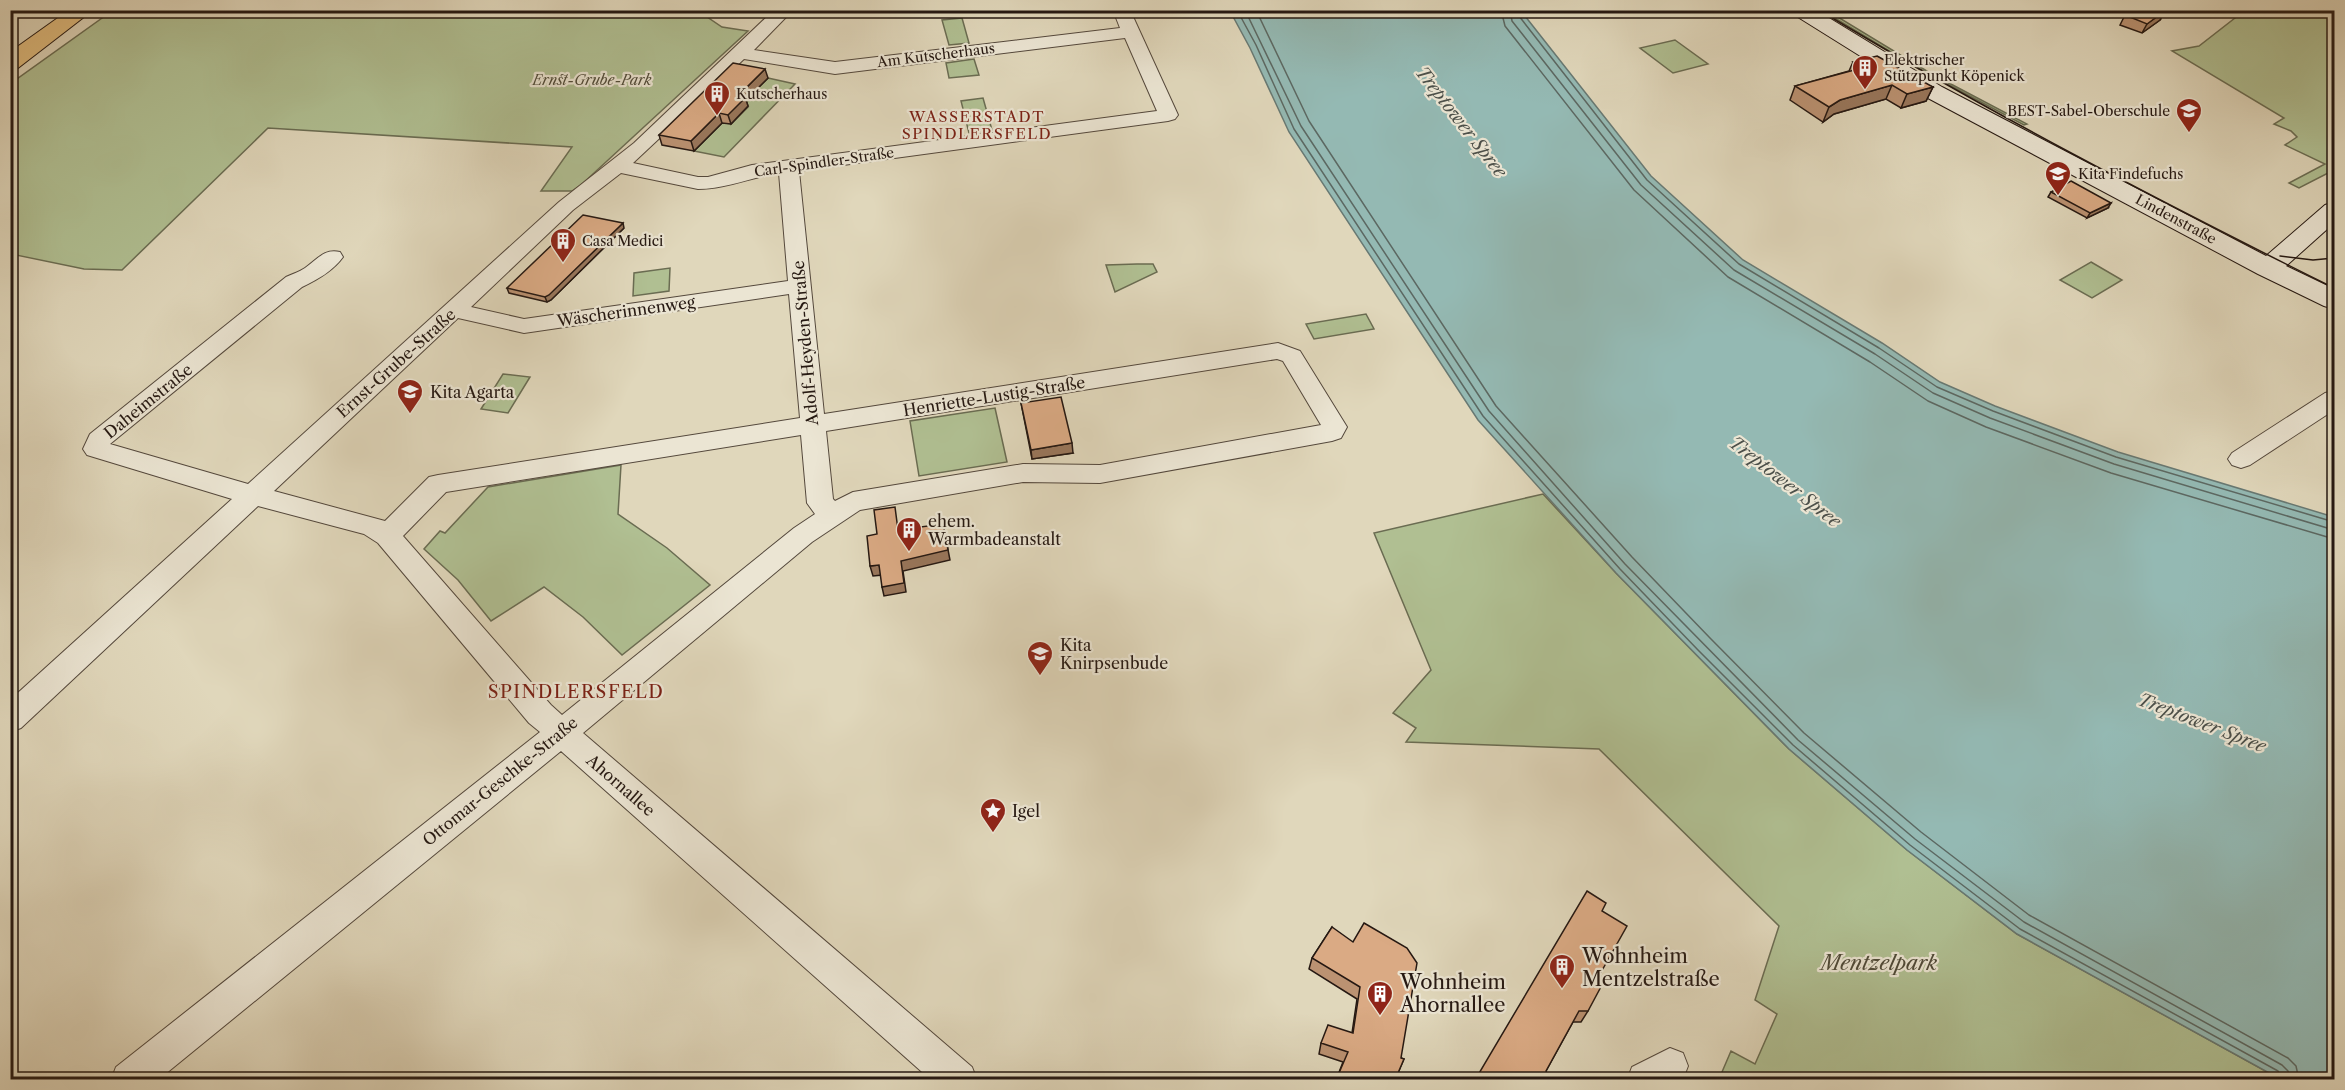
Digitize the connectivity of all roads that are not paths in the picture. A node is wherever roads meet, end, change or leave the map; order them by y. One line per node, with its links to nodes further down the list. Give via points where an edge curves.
1 (62, 10): 10 (highway)
2 (83, 10): 12 (highway)
3 (785, 10): 11 (street, Ernst-Grube-Straße)
4 (1121, 10): 9 (street, Carl-Spindler-Straße)
5 (1800, 10): 17 (main road, Lindenstraße, via 1934,92)
6 (1835, 10): 17 (main road, Lindenstraße, via 1932,70)
7 (2327, 10): 8 (street)
8 (2334, 13)
9 (1131, 32): 11 (street, Am Kutscherhaus, via 835,68); 14 (street, Carl-Spindler-Straße, via 1168,115)
10 (10, 47)
11 (741, 53): 13 (street, Ernst-Grube-Straße)
12 (10, 63)
13 (618, 166): 14 (street, Carl-Spindler-Straße, via 698,183); 20 (street, Ernst-Grube-Straße, via 566,206)
14 (789, 166): 18 (street, Adolf-Heyden-Straße)
15 (2334, 210): 17 (main road)
16 (332, 257): 25 (street, Daheimstraße, via 294,282 108,433 96,449)
17 (2276, 260): 19 (main road, Lindenstraße)
18 (799, 286): 20 (street, Wäscherinnenweg, via 524,326); 22 (street, Adolf-Heyden-Straße)
19 (2334, 295)
20 (453, 310): 25 (street, Ernst-Grube-Straße)
21 (2334, 399): 23 (street)
22 (813, 424): 24 (street, Henriette-Lustig-Straße, via 1278,351 1292,356 1335,427 1332,432); 26 (street, Adolf-Heyden-Straße, via 819,503); 27 (street, Henriette-Lustig-Straße, via 438,484)
23 (2241, 459)
24 (1092, 475): 26 (street, Ottomar-Geschke-Straße, via 1000,476 853,502)
25 (252, 495): 27 (street, Ahornallee, via 372,526); 28 (street, Ernst-Grube-Straße)
26 (832, 514): 29 (street, Ottomar-Geschke-Straße)
27 (387, 536): 29 (street, Ahornallee, via 540,714)
28 (10, 720)
29 (561, 733): 30 (street, Ottomar-Geschke-Straße); 31 (street, Ahornallee)
30 (129, 1080)
31 (959, 1080)

